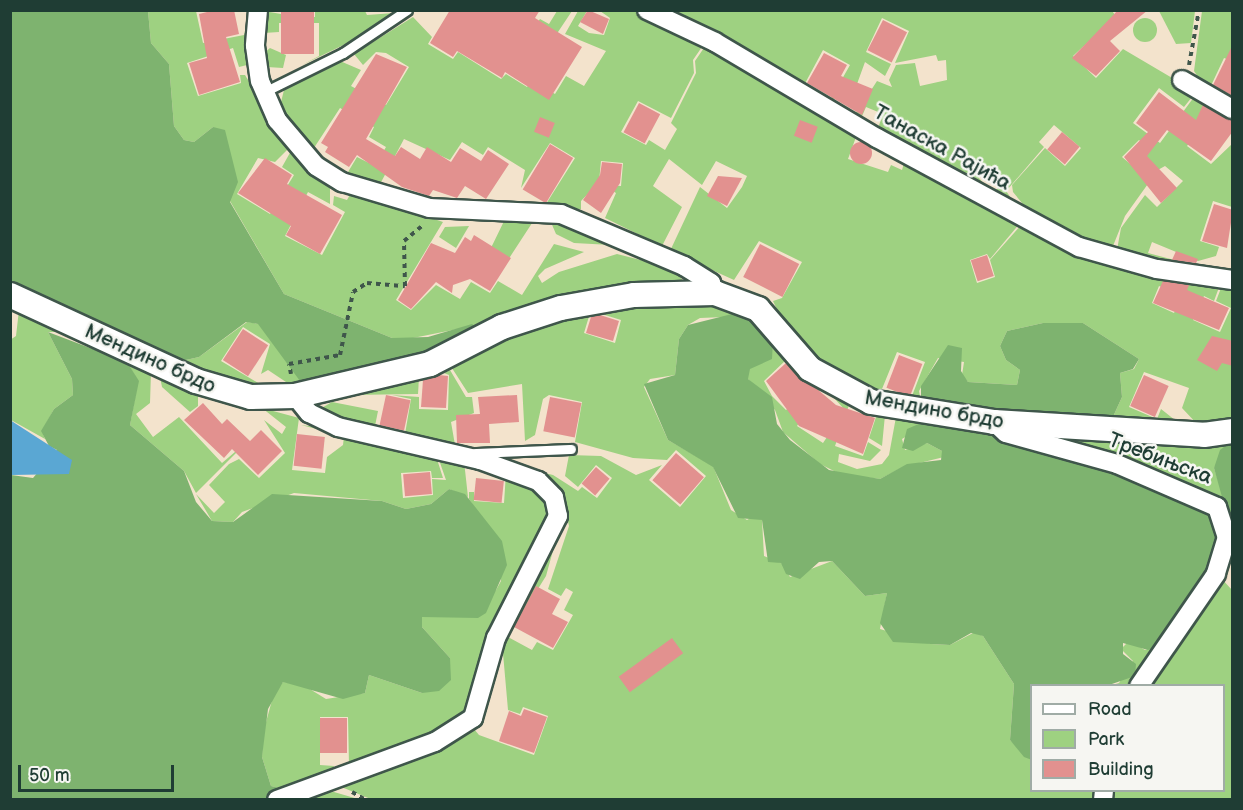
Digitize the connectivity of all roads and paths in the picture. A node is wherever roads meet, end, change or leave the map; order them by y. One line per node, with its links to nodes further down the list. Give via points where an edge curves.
1 (258, 10): 6 (street, via 255,46)
2 (407, 10): 6 (lane, via 343,53)
3 (647, 10): 9 (street, Танаска Рајића, via 746,58 1051,234 1110,258)
4 (1199, 10): 5 (path, via 1197,42)
5 (1182, 80): 7 (street)
6 (264, 92): 8 (street, via 298,150 316,166 350,185)
7 (1233, 109)
8 (435, 209): 10 (street, via 561,214 684,266 711,283); 12 (path, via 404,241 405,286 381,281 353,292 340,355 287,366)
9 (1233, 280)
10 (715, 293): 12 (street, Мендино брдо, via 634,295 561,308 502,327 430,364); 13 (street, Мендино брдо, via 758,309 810,369 844,392 892,407)
11 (10, 295): 12 (street, Мендино брдо, via 223,392)
12 (299, 395): 16 (street, via 309,413 338,427)
13 (994, 422): 14 (street, Мендино брдо, via 1204,435); 17 (street, Требињска, via 1006,433 1117,464 1217,507 1227,537 1216,574)
14 (1233, 431)
15 (571, 448): 16 (lane)
16 (462, 456): 18 (street, via 538,481 554,497 558,516 551,538 496,638 472,718 435,742)
17 (1140, 684)
18 (277, 800)

